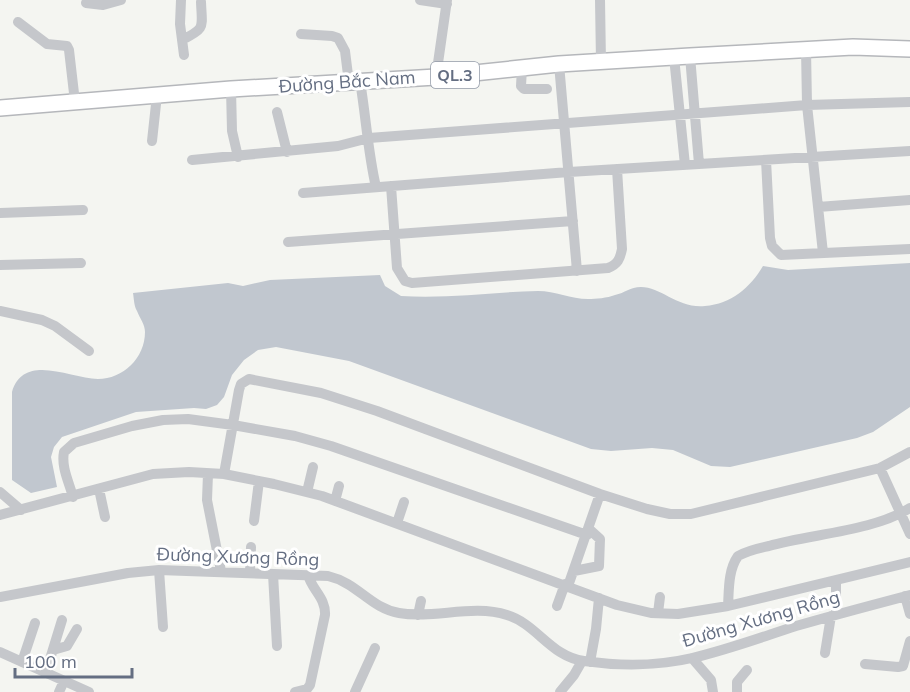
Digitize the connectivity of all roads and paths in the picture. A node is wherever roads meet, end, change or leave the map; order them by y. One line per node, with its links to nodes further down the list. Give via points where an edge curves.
1 (121, 0): 7 (street, via 103,5)
2 (181, 0): 10 (street)
3 (420, 0): 6 (street)
4 (600, 0): 16 (street)
5 (201, 2): 10 (street, via 202,27)
6 (447, 2): 19 (street)
7 (86, 3)
8 (18, 22): 24 (street, via 47,44 67,46)
9 (301, 34): 20 (street, via 338,38)
10 (182, 40): 13 (street)
11 (806, 49): 12 (highway, Đường Bắc Nam / QL.3); 14 (highway, Đường Bắc Nam / QL.3); 26 (street)
12 (910, 49)
13 (184, 54)
14 (690, 56): 15 (highway, Đường Bắc Nam / QL.3); 29 (street)
15 (674, 57): 16 (highway, Đường Bắc Nam / QL.3); 30 (street)
16 (602, 62): 17 (highway, Đường Bắc Nam / QL.3)
17 (559, 64): 18 (highway, Đường Bắc Nam / QL.3); 31 (street)
18 (522, 68): 19 (highway, Đường Bắc Nam / QL.3); 22 (street, via 524,89)
19 (436, 77): 20 (highway, Đường Bắc Nam / QL.3)
20 (354, 82): 21 (highway, Đường Bắc Nam / QL.3); 32 (street)
21 (231, 89): 23 (highway, Đường Bắc Nam / QL.3); 37 (street, via 232,130)
22 (547, 89)
23 (157, 95): 24 (highway, Đường Bắc Nam / QL.3); 33 (street)
24 (75, 102): 27 (highway, Đường Bắc Nam / QL.3)
25 (910, 102): 26 (street)
26 (807, 105): 29 (street); 36 (street)
27 (0, 108)
28 (277, 112): 35 (street)
29 (695, 114): 30 (street); 40 (street)
30 (681, 115): 31 (street); 41 (street)
31 (564, 123): 32 (street); 43 (street)
32 (369, 138): 35 (street); 45 (street)
33 (152, 141)
34 (910, 151): 36 (street)
35 (286, 152): 37 (street)
36 (813, 156): 39 (street); 48 (street)
37 (238, 157): 38 (street)
38 (192, 160)
39 (766, 160): 40 (street); 55 (street, via 772,246 781,255)
40 (699, 164): 41 (street)
41 (685, 165): 42 (street)
42 (617, 169): 43 (street); 58 (street, via 620,258 608,268)
43 (569, 172): 44 (street); 51 (street)
44 (391, 186): 45 (street); 52 (street)
45 (376, 187): 46 (street)
46 (303, 193)
47 (910, 200): 48 (street)
48 (818, 207): 55 (street)
49 (83, 210): 50 (street)
50 (0, 213)
51 (573, 221): 52 (street); 58 (street)
52 (394, 234): 53 (street); 58 (street, via 397,268 412,283)
53 (288, 242)
54 (910, 249): 55 (street)
55 (823, 253)
56 (81, 262): 57 (street)
57 (0, 265)
58 (577, 271)
59 (0, 311): 60 (street, via 42,320)
60 (89, 351)
61 (233, 425): 66 (street); 72 (street, via 242,384 259,379 376,411); 73 (street, via 163,420 74,443 63,458); 82 (street, via 331,446)
62 (910, 452): 64 (street)
63 (313, 467): 71 (street)
64 (880, 468): 72 (street, via 692,514 670,514); 77 (street)
65 (208, 474): 66 (street); 69 (street, via 153,474); 87 (street, via 207,500)
66 (224, 474): 67 (street)
67 (259, 481): 71 (street); 80 (street)
68 (339, 486): 74 (street)
69 (99, 489): 73 (street); 79 (street)
70 (0, 492): 76 (street)
71 (307, 492): 74 (street)
72 (600, 494): 82 (street)
73 (73, 497): 76 (street)
74 (335, 501): 81 (street)
75 (404, 502): 81 (street)
76 (21, 510): 78 (street)
77 (905, 511): 83 (street); 100 (street, via 868,525 789,540 738,556)
78 (0, 515)
79 (105, 517)
80 (254, 521)
81 (397, 523): 93 (street)
82 (588, 532): 88 (street); 88 (street, via 600,538 599,566)
83 (910, 534)
84 (251, 547): 89 (street)
85 (910, 562): 92 (street)
86 (159, 570): 87 (street, Đường Xương Rồng); 95 (street, Đường Xương Rồng); 107 (street)
87 (221, 571): 89 (street, Đường Xương Rồng)
88 (574, 571): 93 (street)
89 (250, 572): 90 (street, Đường Xương Rồng)
90 (273, 574): 91 (street, Đường Xương Rồng); 110 (street)
91 (308, 575): 103 (street, Đường Xương Rồng, via 338,578 387,610); 124 (street, via 322,598 325,615 310,685)
92 (836, 580): 100 (street); 104 (street)
93 (566, 585): 97 (street); 99 (street)
94 (907, 595): 102 (street); 104 (street, Đường Xương Rồng)
95 (0, 597)
96 (660, 597): 101 (street)
97 (598, 598): 101 (street); 117 (street, via 596,629)
98 (421, 602): 103 (street)
99 (557, 606)
100 (728, 606): 101 (street)
101 (658, 613)
102 (910, 614)
103 (418, 615): 117 (street, Đường Xương Rồng, via 508,615 532,629 559,654)
104 (834, 615): 114 (street); 115 (street, Đường Xương Rồng)
105 (62, 620): 112 (street)
106 (35, 623): 116 (street)
107 (164, 627)
108 (77, 629): 112 (street, via 67,646)
109 (910, 641): 118 (street, via 903,666)
110 (277, 646)
111 (375, 648): 125 (street)
112 (53, 650): 120 (street)
113 (0, 652): 116 (street)
114 (825, 653)
115 (692, 658): 117 (street, Đường Xương Rồng, via 649,663); 127 (street, via 711,680)
116 (22, 662): 120 (street)
117 (586, 662): 126 (street)
118 (865, 664)
119 (747, 670): 128 (street, via 737,682)
120 (46, 672): 121 (street)
121 (64, 681): 122 (street); 123 (street)
122 (59, 692)
123 (89, 692)
124 (295, 692)
125 (355, 692)
126 (560, 692)
127 (713, 692)
128 (737, 692)

